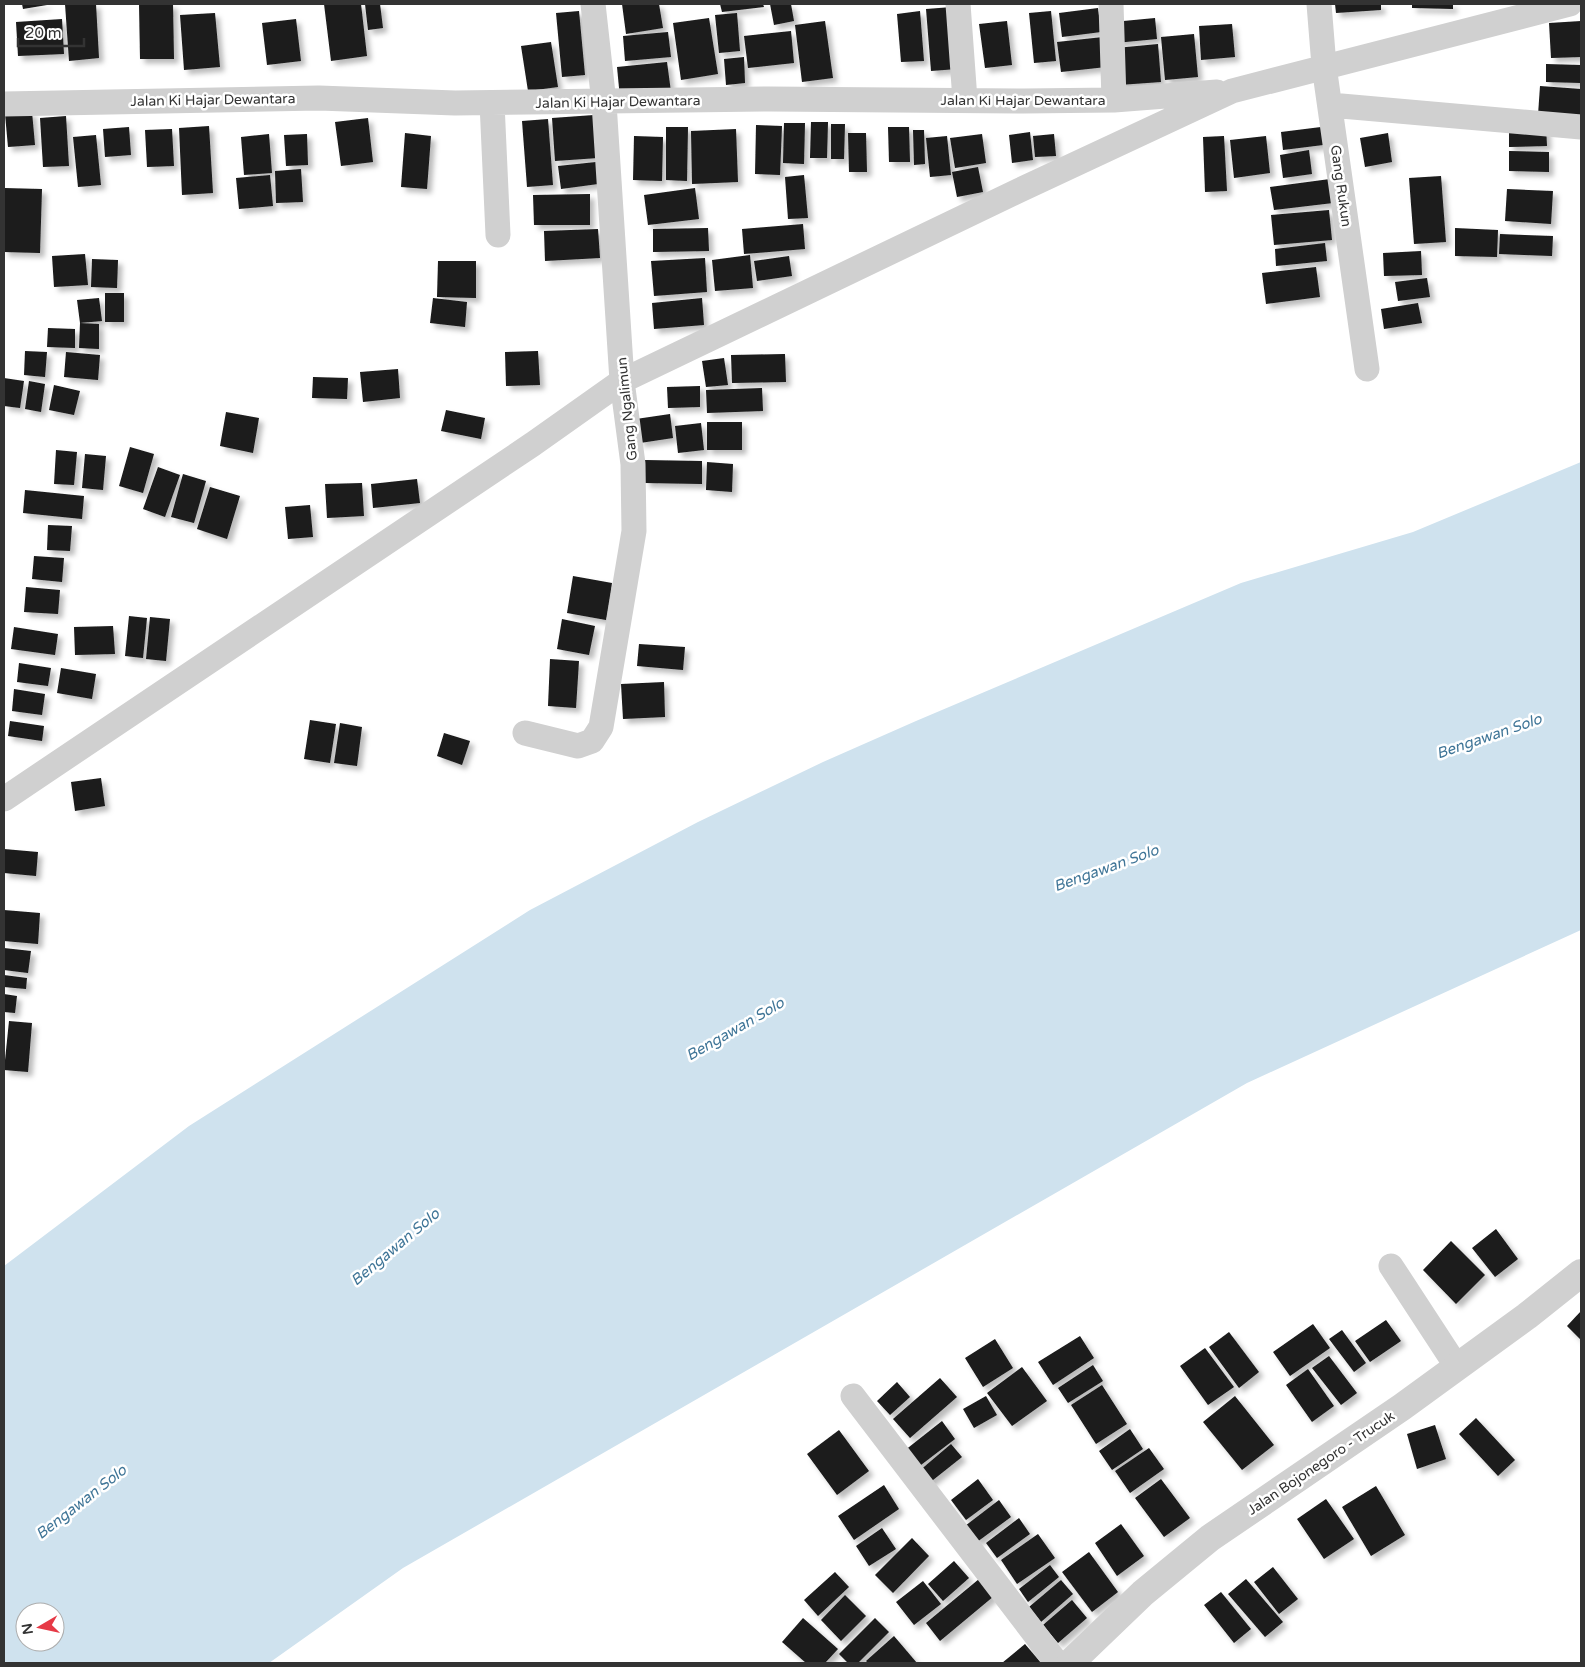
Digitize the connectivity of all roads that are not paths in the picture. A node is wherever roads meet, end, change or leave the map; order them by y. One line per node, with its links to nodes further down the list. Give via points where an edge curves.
1 (593, 4): 11 (street, Gang Ngalimun)
2 (958, 4): 8 (street)
3 (1111, 4): 9 (street)
4 (1318, 4): 6 (street, Gang Rukun)
5 (1570, 4): 6 (street)
6 (1324, 66): 7 (street); 13 (street, Gang Rukun)
7 (1232, 91): 9 (street, Jalan Ki Hajar Dewantara); 17 (street)
8 (965, 100): 9 (street, Jalan Ki Hajar Dewantara); 11 (street, Jalan Ki Hajar Dewantara, via 770,99)
9 (1114, 100)
10 (492, 103): 11 (street, Jalan Ki Hajar Dewantara); 12 (street, Jalan Ki Hajar Dewantara, via 319,98); 15 (street)
11 (604, 103): 17 (street, Gang Ngalimun)
12 (4, 104)
13 (1330, 104): 14 (street); 16 (street, Gang Rukun)
14 (1581, 127)
15 (498, 235)
16 (1367, 369)
17 (622, 380): 18 (street, Gang Ngalimun, via 633,464 634,531 601,727 592,741 578,746); 19 (street, via 533,444)
18 (525, 733)
19 (4, 800)
20 (1391, 1266): 22 (street)
21 (1581, 1272): 22 (street, Jalan Bojonegoro - Trucuk)
22 (1457, 1367): 25 (street, Jalan Bojonegoro - Trucuk, via 1395,1413 1210,1538 1143,1593)
23 (853, 1396): 24 (street)
24 (1056, 1663)
25 (1070, 1663)

